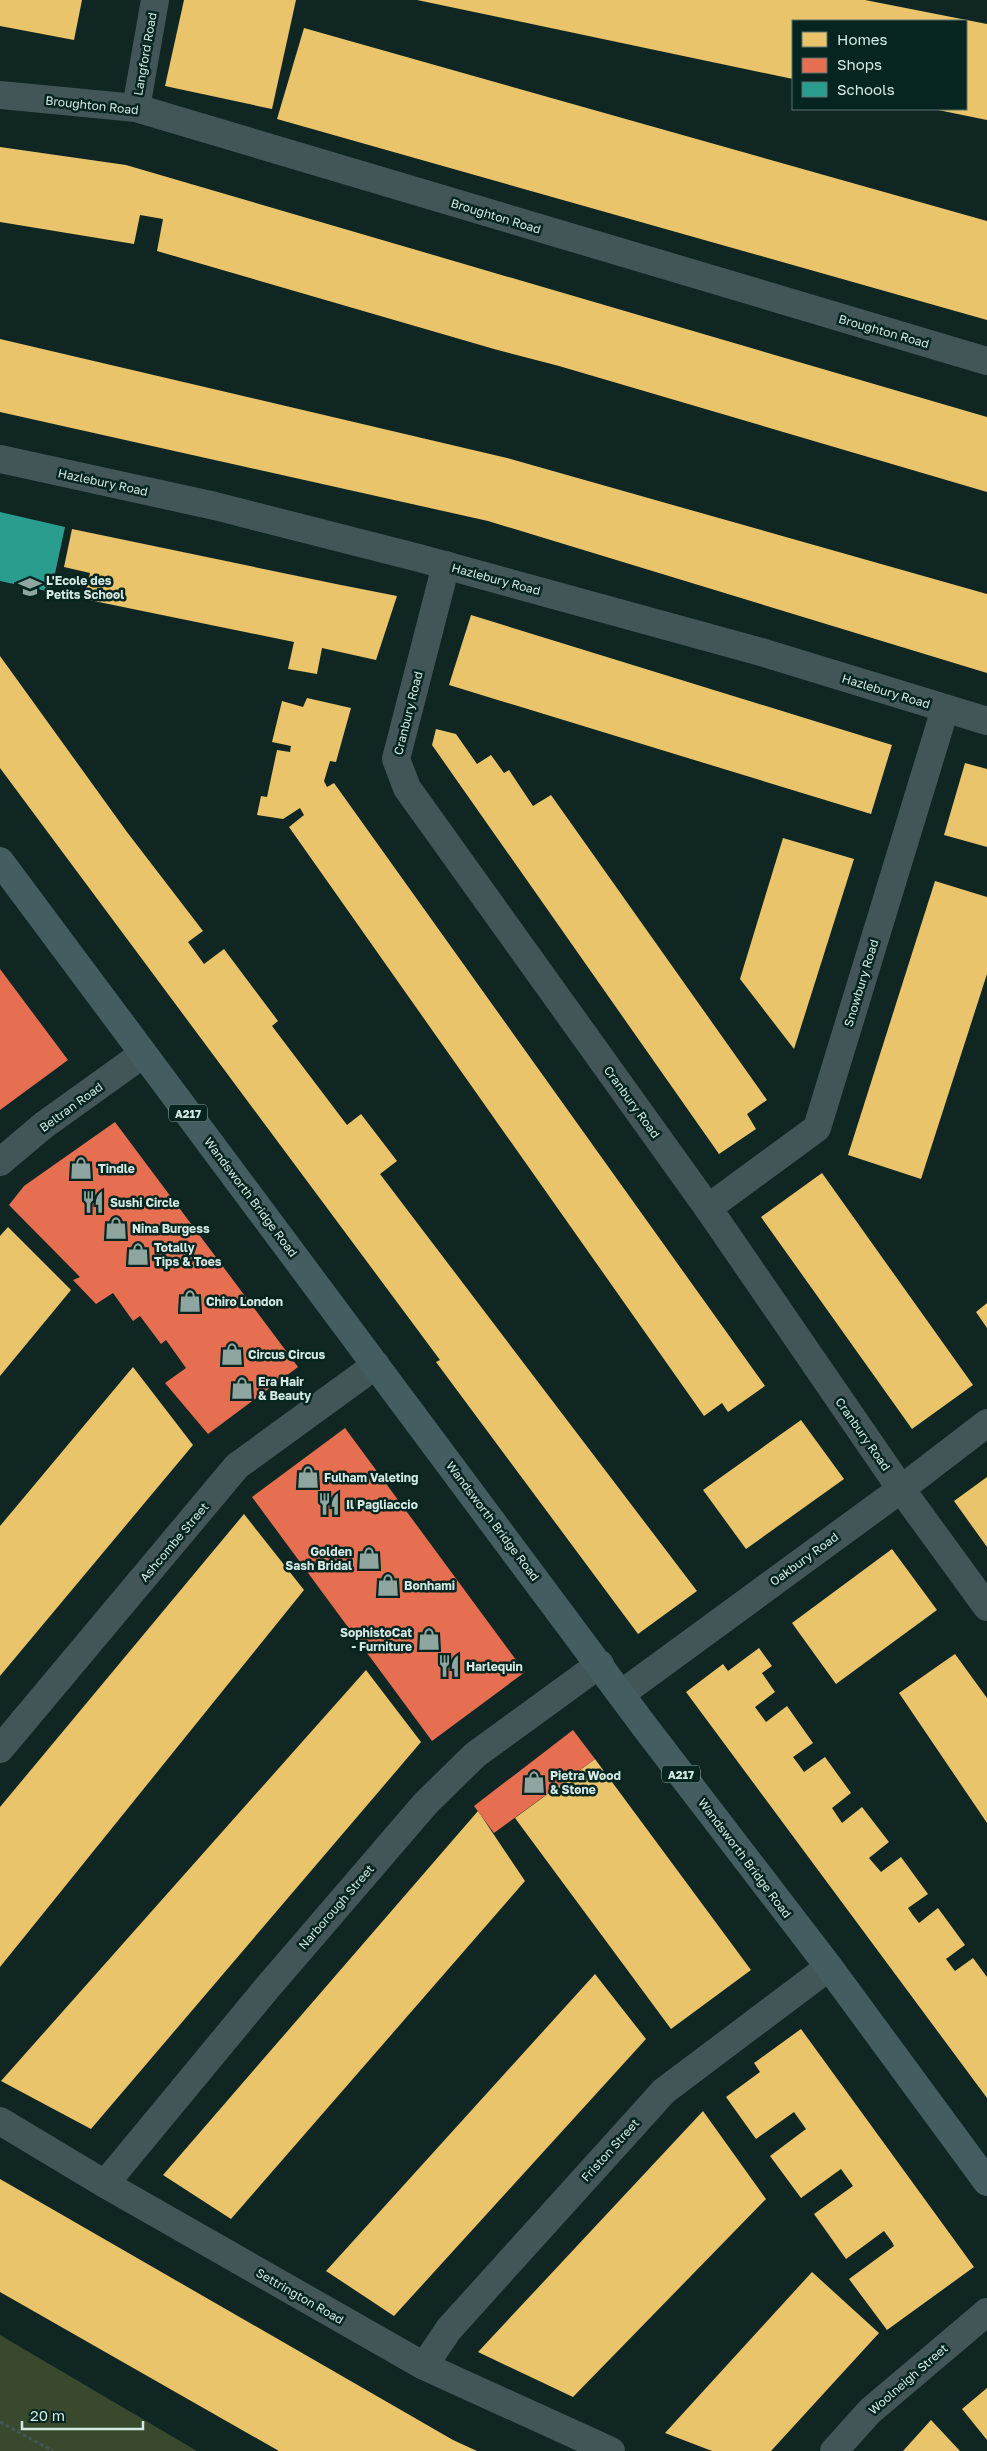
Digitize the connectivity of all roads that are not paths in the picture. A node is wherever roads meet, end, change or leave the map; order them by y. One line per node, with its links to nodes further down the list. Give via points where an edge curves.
1 (155, 0): 3 (street, Langford Road)
2 (0, 95): 3 (street, Broughton Road)
3 (136, 108): 4 (street, Broughton Road)
4 (987, 361)
5 (0, 460): 6 (street, Hazlebury Road, via 215,506)
6 (446, 565): 7 (street, Hazlebury Road, via 761,652); 12 (street, Cranbury Road, via 396,759 407,788)
7 (945, 709): 8 (street, Hazlebury Road); 12 (street, Snowbury Road, via 817,1128)
8 (987, 721)
9 (0, 861): 10 (main road, Wandsworth Bridge Road / A217)
10 (144, 1054): 11 (street, Beltran Road, via 44,1125); 13 (main road, Wandsworth Bridge Road / A217)
11 (0, 1162)
12 (708, 1208): 15 (street, Cranbury Road)
13 (376, 1364): 17 (main road, Wandsworth Bridge Road / A217); 19 (street, Ashcombe Street, via 237,1466)
14 (987, 1422): 15 (street, Oakbury Road)
15 (901, 1489): 16 (street, Cranbury Road); 18 (street, Oakbury Road)
16 (987, 1607)
17 (600, 1664): 18 (main road, Wandsworth Bridge Road / A217); 23 (street, Narborough Street, via 475,1755 426,1803)
18 (621, 1694): 20 (main road, Wandsworth Bridge Road / A217)
19 (0, 1749)
20 (829, 1968): 22 (main road, Wandsworth Bridge Road / A217); 25 (street, Friston Street, via 664,2092 448,2330)
21 (0, 2121): 23 (street, Settrington Road)
22 (987, 2182)
23 (104, 2184): 25 (street, Settrington Road)
24 (987, 2312): 27 (street, Woolneigh Street, via 870,2411)
25 (424, 2366): 26 (street, Settrington Road)
26 (611, 2451)
27 (834, 2451)

